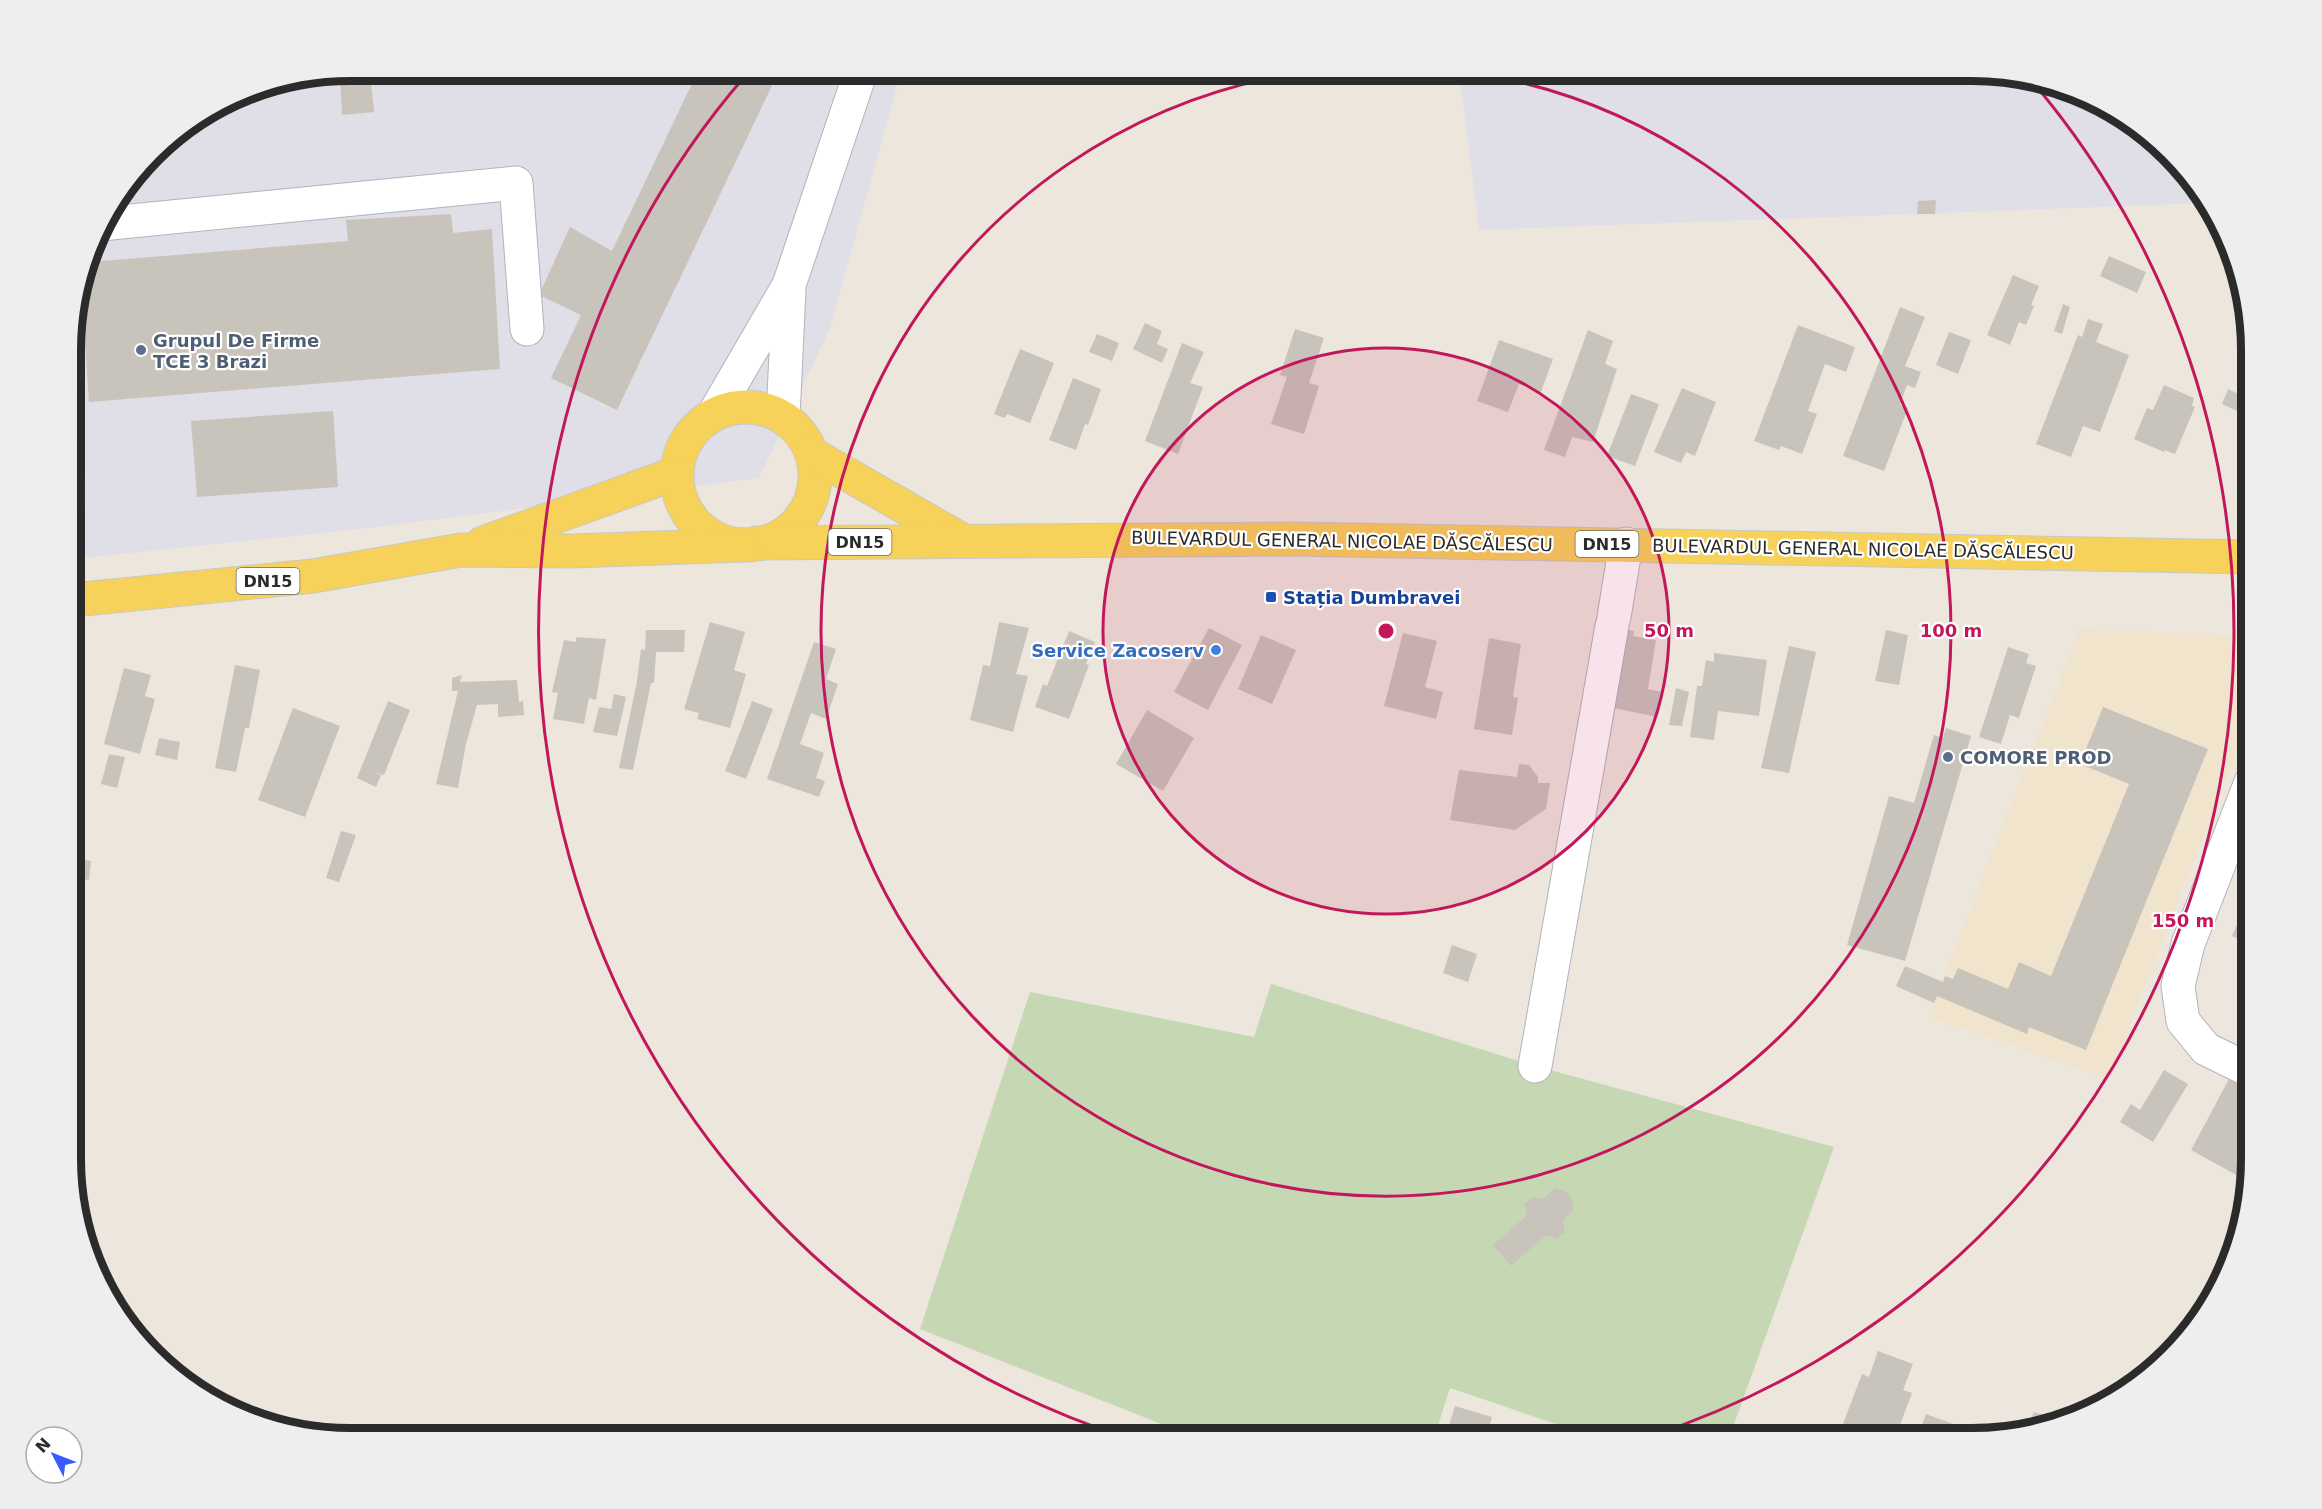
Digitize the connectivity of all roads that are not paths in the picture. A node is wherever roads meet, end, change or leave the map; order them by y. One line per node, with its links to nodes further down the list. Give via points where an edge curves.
1 (857, 81): 3 (street)
2 (113, 223): 4 (street, via 516,183)
3 (789, 285): 5 (street); 6 (street)
4 (527, 329)
5 (714, 414): 6 (main road, via 736,407 760,408); 8 (main road, via 690,436)
6 (783, 417): 7 (main road, via 801,432)
7 (812, 454): 9 (main road); 10 (main road, via 816,478 811,501 798,522 779,537)
8 (677, 473): 10 (main road, via 680,497 691,519 709,534); 12 (main road)
9 (963, 541): 10 (main road, BULEVARDUL GENERAL NICOLAE DĂSCĂLESCU / DN15); 11 (main road, BULEVARDUL GENERAL NICOLAE DĂSCĂLESCU / DN15, via 1293,539)
10 (750, 544): 12 (main road, BULEVARDUL GENERAL NICOLAE DĂSCĂLESCU / DN15, via 572,551)
11 (1626, 544): 13 (main road, BULEVARDUL GENERAL NICOLAE DĂSCĂLESCU / DN15); 16 (street)
12 (461, 550): 14 (main road, BULEVARDUL GENERAL NICOLAE DĂSCĂLESCU / DN15, via 313,576)
13 (2241, 557)
14 (81, 599)
15 (2241, 808): 17 (street, via 2188,944 2178,986 2183,1022 2206,1049)
16 (1535, 1066)
17 (2241, 1066)

